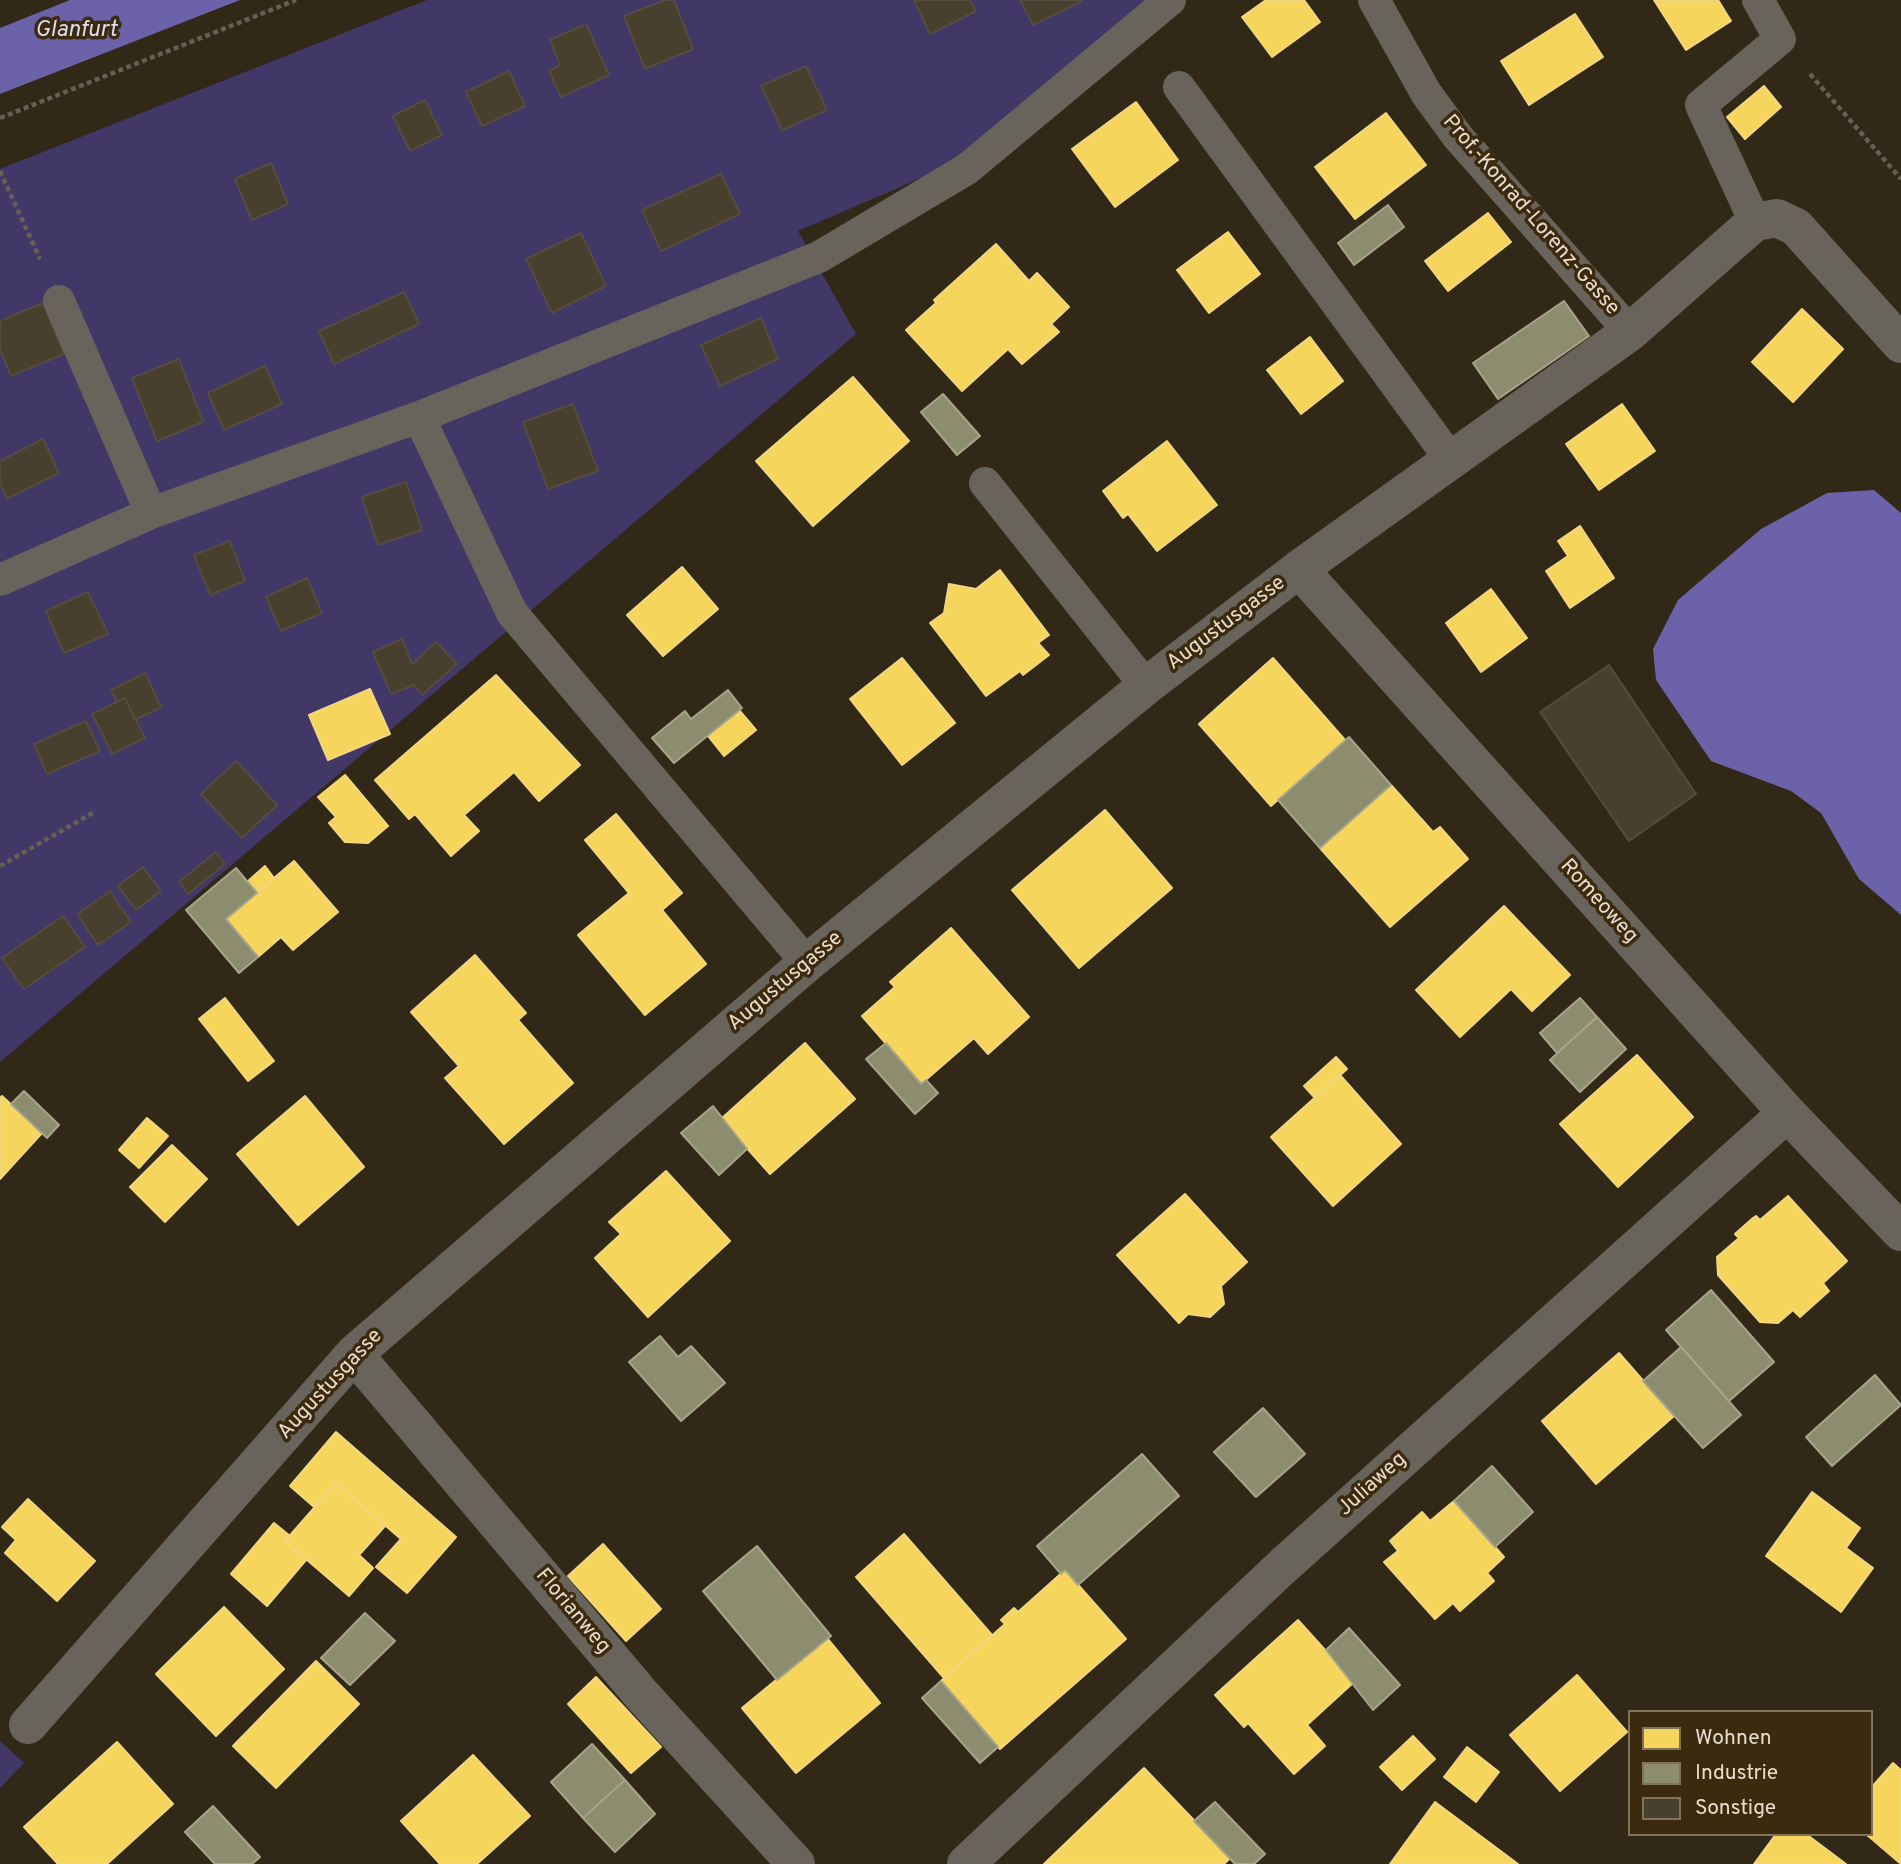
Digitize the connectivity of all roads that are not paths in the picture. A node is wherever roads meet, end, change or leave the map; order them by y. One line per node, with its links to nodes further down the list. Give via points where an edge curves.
1 (1170, 0): 9 (lane, via 967,169 819,257)
2 (1374, 0): 7 (lane, Prof.-Konrad-Lorenz-Gasse, via 1426,93 1458,137)
3 (1758, 0): 5 (lane, via 1780,39 1701,105)
4 (1178, 87): 10 (lane)
5 (1755, 222): 7 (street, Prof.-Konrad-Lorenz-Gasse); 8 (street, via 1777,218 1797,227)
6 (59, 301): 12 (lane)
7 (1630, 332): 10 (street, Augustusgasse)
8 (1901, 344)
9 (419, 417): 12 (lane); 16 (lane, via 512,613)
10 (1451, 460): 13 (street, Augustusgasse)
11 (985, 483): 15 (lane)
12 (151, 513): 14 (lane)
13 (1298, 569): 15 (street, Augustusgasse); 17 (street, Romeoweg)
14 (0, 580)
15 (1146, 685): 16 (street, Augustusgasse)
16 (807, 963): 19 (street, Augustusgasse)
17 (1787, 1113): 18 (street, Romeoweg); 22 (street, Juliaweg, via 1283,1566)
18 (1901, 1232)
19 (354, 1354): 20 (street, Augustusgasse); 21 (street, Florianweg, via 641,1694)
20 (28, 1726)
21 (796, 1864)
22 (966, 1864)

